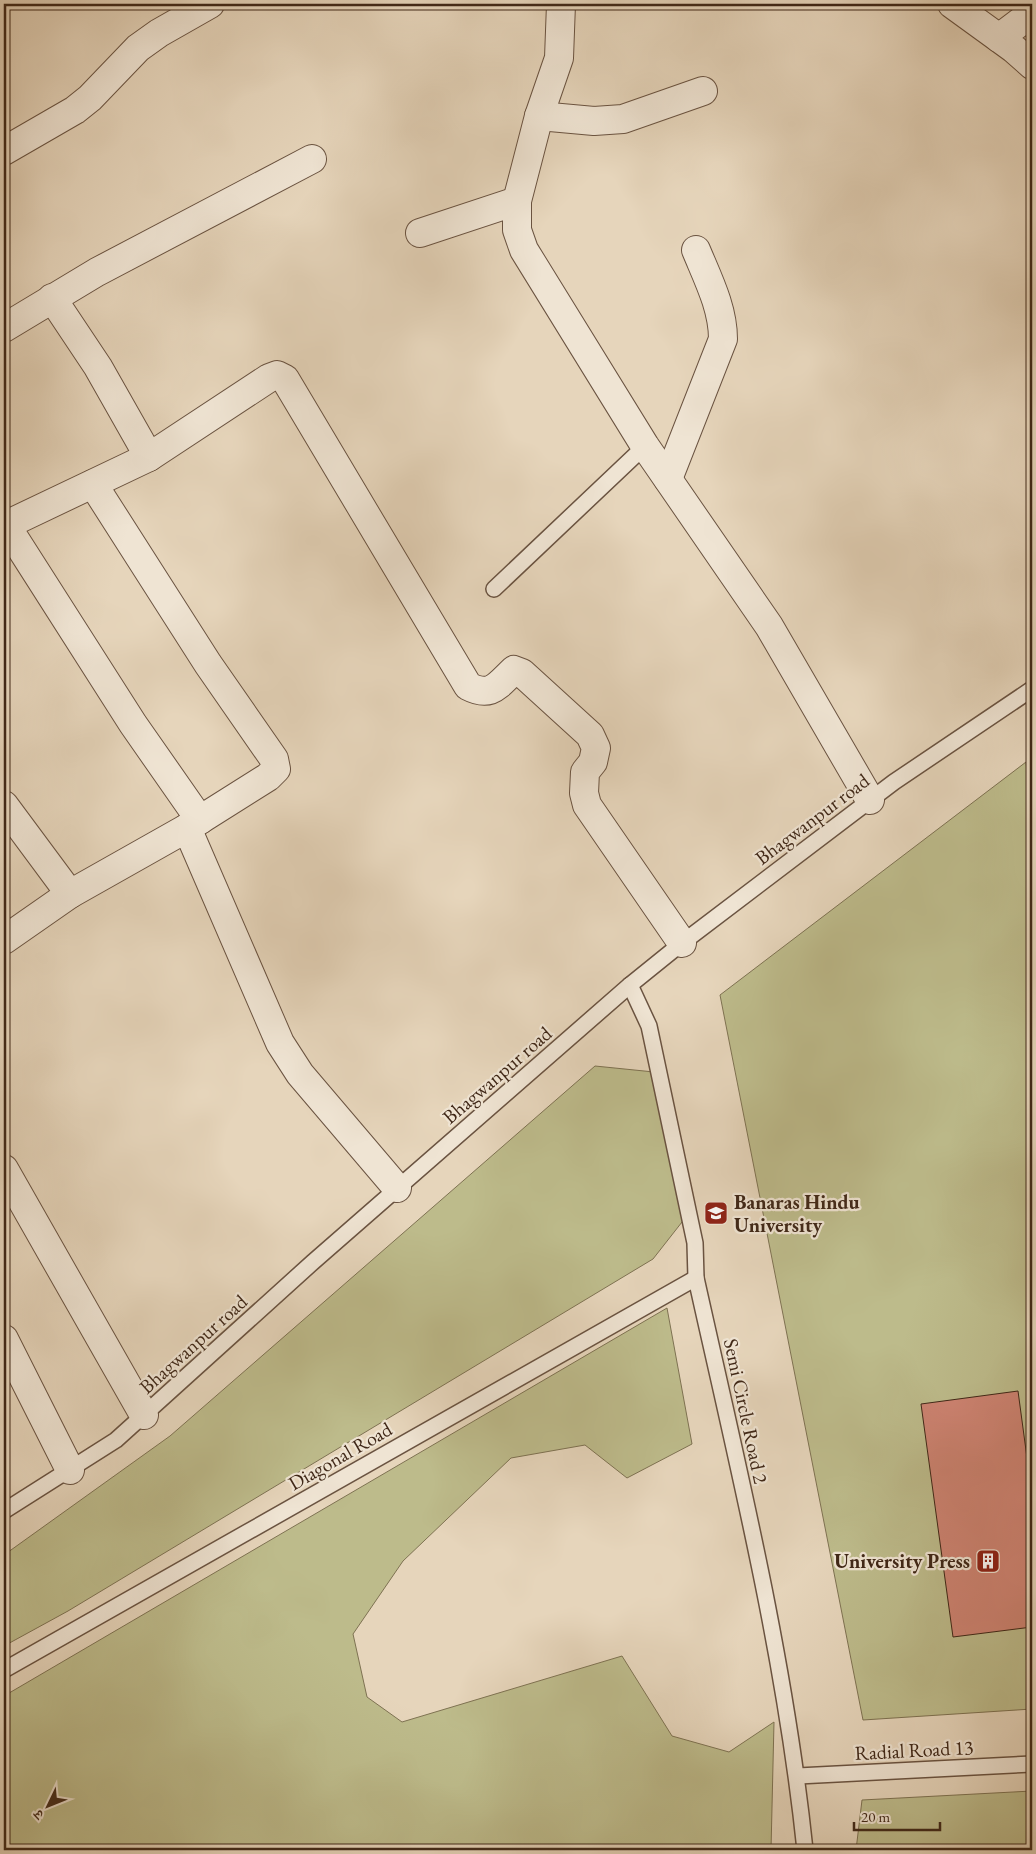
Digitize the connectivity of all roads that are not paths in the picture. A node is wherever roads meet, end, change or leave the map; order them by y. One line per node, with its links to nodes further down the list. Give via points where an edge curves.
1 (210, 4): 9 (street, via 138,48 76,110)
2 (561, 4): 8 (street, via 559,58)
3 (952, 4): 5 (street)
4 (1032, 13): 5 (street)
5 (999, 38): 6 (street)
6 (1032, 65)
7 (703, 91): 8 (street, via 623,119 594,121)
8 (539, 116): 11 (street)
9 (4, 151)
10 (312, 159): 14 (street)
11 (516, 201): 12 (street); 16 (street, via 517,230 524,250)
12 (420, 233)
13 (696, 250): 18 (street, via 718,304 723,339)
14 (52, 298): 15 (street); 17 (street, via 98,368)
15 (4, 328)
16 (645, 446): 18 (street); 21 (lane)
17 (149, 457): 19 (street); 28 (street, via 269,378 277,375 285,379 468,686 480,692 491,690 514,670 522,673 590,735 596,748 593,762 586,772 584,793 587,805)
18 (668, 479): 23 (street, via 769,626)
19 (93, 484): 20 (street); 25 (street, via 208,664 274,759 276,769 268,777)
20 (5, 525): 25 (street)
21 (494, 589)
22 (1032, 689): 23 (lane, Bhagwanpur road)
23 (870, 800): 28 (lane, Bhagwanpur road)
24 (4, 805): 26 (street)
25 (193, 824): 26 (street); 31 (street, via 280,1043 300,1074)
26 (70, 894): 27 (street)
27 (4, 940)
28 (682, 943): 29 (lane, Bhagwanpur road)
29 (630, 985): 31 (lane, Bhagwanpur road); 32 (lane, Semi Circle Road 2, via 649,1026 695,1243)
30 (4, 1169): 34 (street)
31 (397, 1188): 34 (lane, Bhagwanpur road)
32 (696, 1278): 37 (lane, Diagonal Road); 39 (lane, Semi Circle Road 2, via 768,1605)
33 (4, 1339): 35 (street)
34 (144, 1414): 35 (lane, Bhagwanpur road, via 116,1440)
35 (70, 1470): 36 (lane, Bhagwanpur road)
36 (4, 1511)
37 (4, 1670)
38 (1032, 1764): 39 (lane, Radial Road 13)
39 (798, 1776): 40 (lane, Semi Circle Road 2)
40 (805, 1850)

